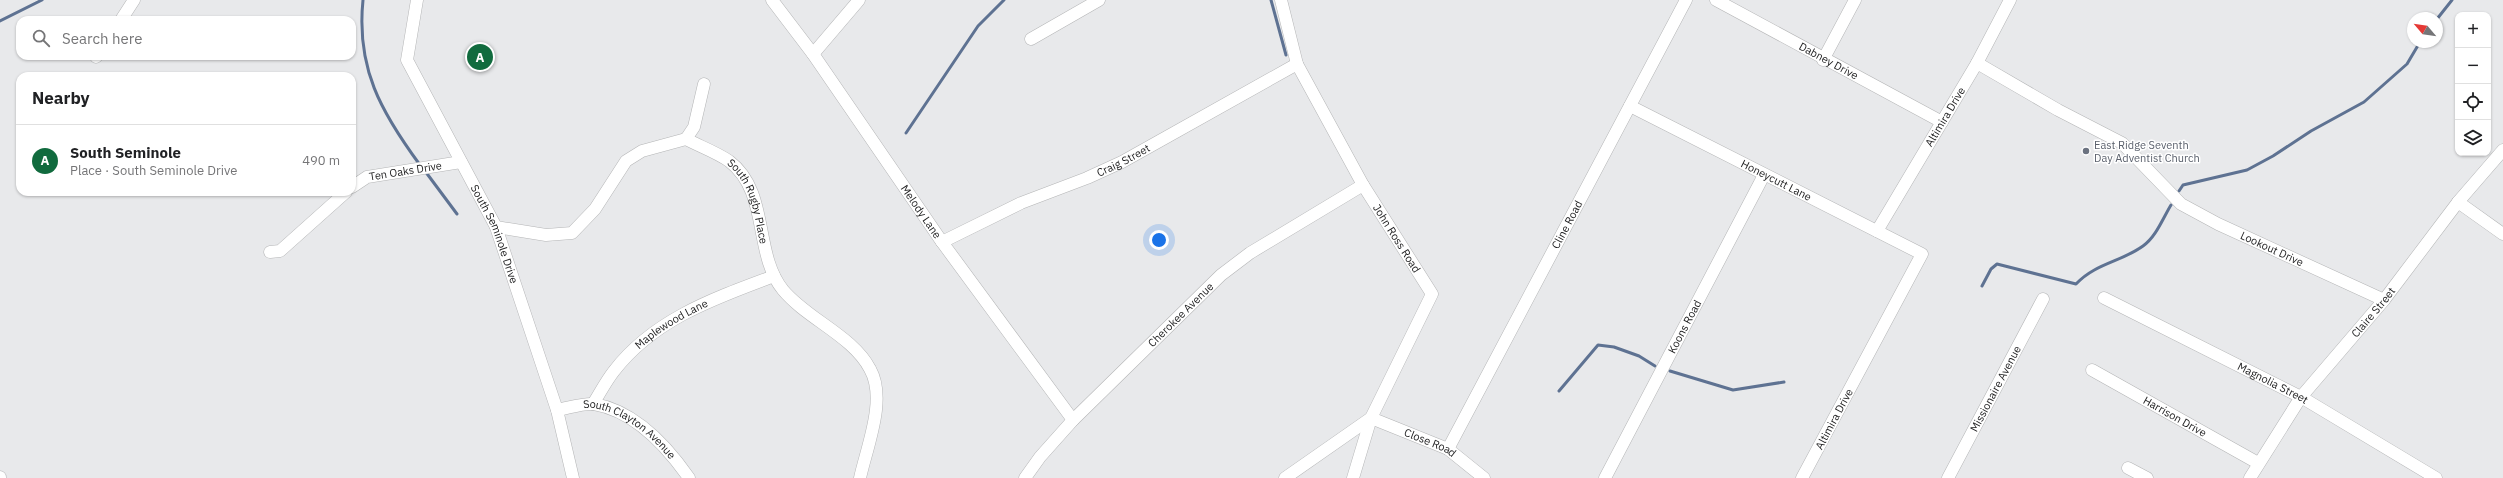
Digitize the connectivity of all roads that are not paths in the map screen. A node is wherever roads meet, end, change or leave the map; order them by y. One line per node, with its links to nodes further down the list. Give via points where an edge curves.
1 (134, 0): 11 (street)
2 (417, 0): 22 (street, South Seminole Drive, via 407,60)
3 (772, 0): 13 (street, Melody Lane)
4 (859, 0): 13 (street)
5 (1099, 0): 12 (street)
6 (1281, 0): 16 (street, John Ross Road)
7 (1686, 0): 18 (street, Cline Road)
8 (1716, 0): 14 (street, Dabney Drive)
9 (1855, 0): 14 (street)
10 (2010, 0): 15 (street, Altimira Drive)
11 (124, 16)
12 (1031, 39)
13 (813, 54): 31 (street, Melody Lane)
14 (1823, 60): 19 (street, Dabney Drive)
15 (1977, 63): 19 (street, Altimira Drive); 37 (street, Lookout Drive, via 2058,110 2122,143 2181,204 2218,224)
16 (1297, 64): 25 (street, John Ross Road); 31 (street, Craig Street, via 1122,162 1021,203)
17 (704, 84): 20 (street, via 694,127)
18 (1630, 106): 23 (street, Honeycutt Lane); 44 (street, Cline Road)
19 (1942, 122): 29 (street, Altimira Drive)
20 (686, 139): 28 (street, via 642,150 626,161 595,209 572,234 546,235); 34 (street, South Rugby Place, via 729,162 753,192)
21 (2503, 150): 27 (street, Claire Street)
22 (461, 162): 24 (street, Ten Oaks Drive, via 367,177); 28 (street, South Seminole Drive)
23 (1764, 175): 29 (street, Honeycutt Lane); 54 (street, Koons Road)
24 (356, 184)
25 (1363, 185): 42 (street, John Ross Road, via 1432,294); 43 (street, Cherokee Avenue, via 1250,253 1221,275)
26 (342, 196): 32 (street, via 280,251)
27 (2458, 202): 30 (street); 37 (street, Claire Street)
28 (496, 227): 41 (street, South Seminole Drive)
29 (1877, 231): 33 (street, Honeycutt Lane)
30 (2503, 234)
31 (942, 242): 43 (street, Melody Lane)
32 (270, 252)
33 (1922, 254): 55 (street, Altimira Drive)
34 (774, 276): 40 (street, Maplewood Lane, via 703,303 664,324 636,346 614,371); 49 (street, South Rugby Place, via 802,309 859,354 871,369 877,397 876,413)
35 (2104, 298): 39 (street, Magnolia Street)
36 (2043, 299): 56 (street, Missionaire Avenue)
37 (2384, 300): 39 (street, Claire Street)
38 (2092, 370): 45 (street, Harrison Drive)
39 (2301, 397): 45 (street, Claire Street); 59 (street, Magnolia Street)
40 (593, 404): 41 (street, South Clayton Avenue); 48 (street, South Clayton Avenue, via 616,411 641,426 660,441)
41 (557, 410): 47 (street, South Seminole Drive)
42 (1370, 418): 44 (street, Close Road); 51 (street); 52 (street, John Ross Road)
43 (1073, 420): 50 (street, Cherokee Avenue)
44 (1448, 450): 53 (street, Close Road)
45 (2258, 463): 58 (street, Claire Street)
46 (2128, 468): 57 (street)
47 (573, 478)
48 (689, 478)
49 (860, 478)
50 (1025, 478)
51 (1286, 478)
52 (1353, 478)
53 (1484, 478)
54 (1605, 478)
55 (1802, 478)
56 (1948, 478)
57 (2147, 478)
58 (2250, 478)
59 (2436, 478)

